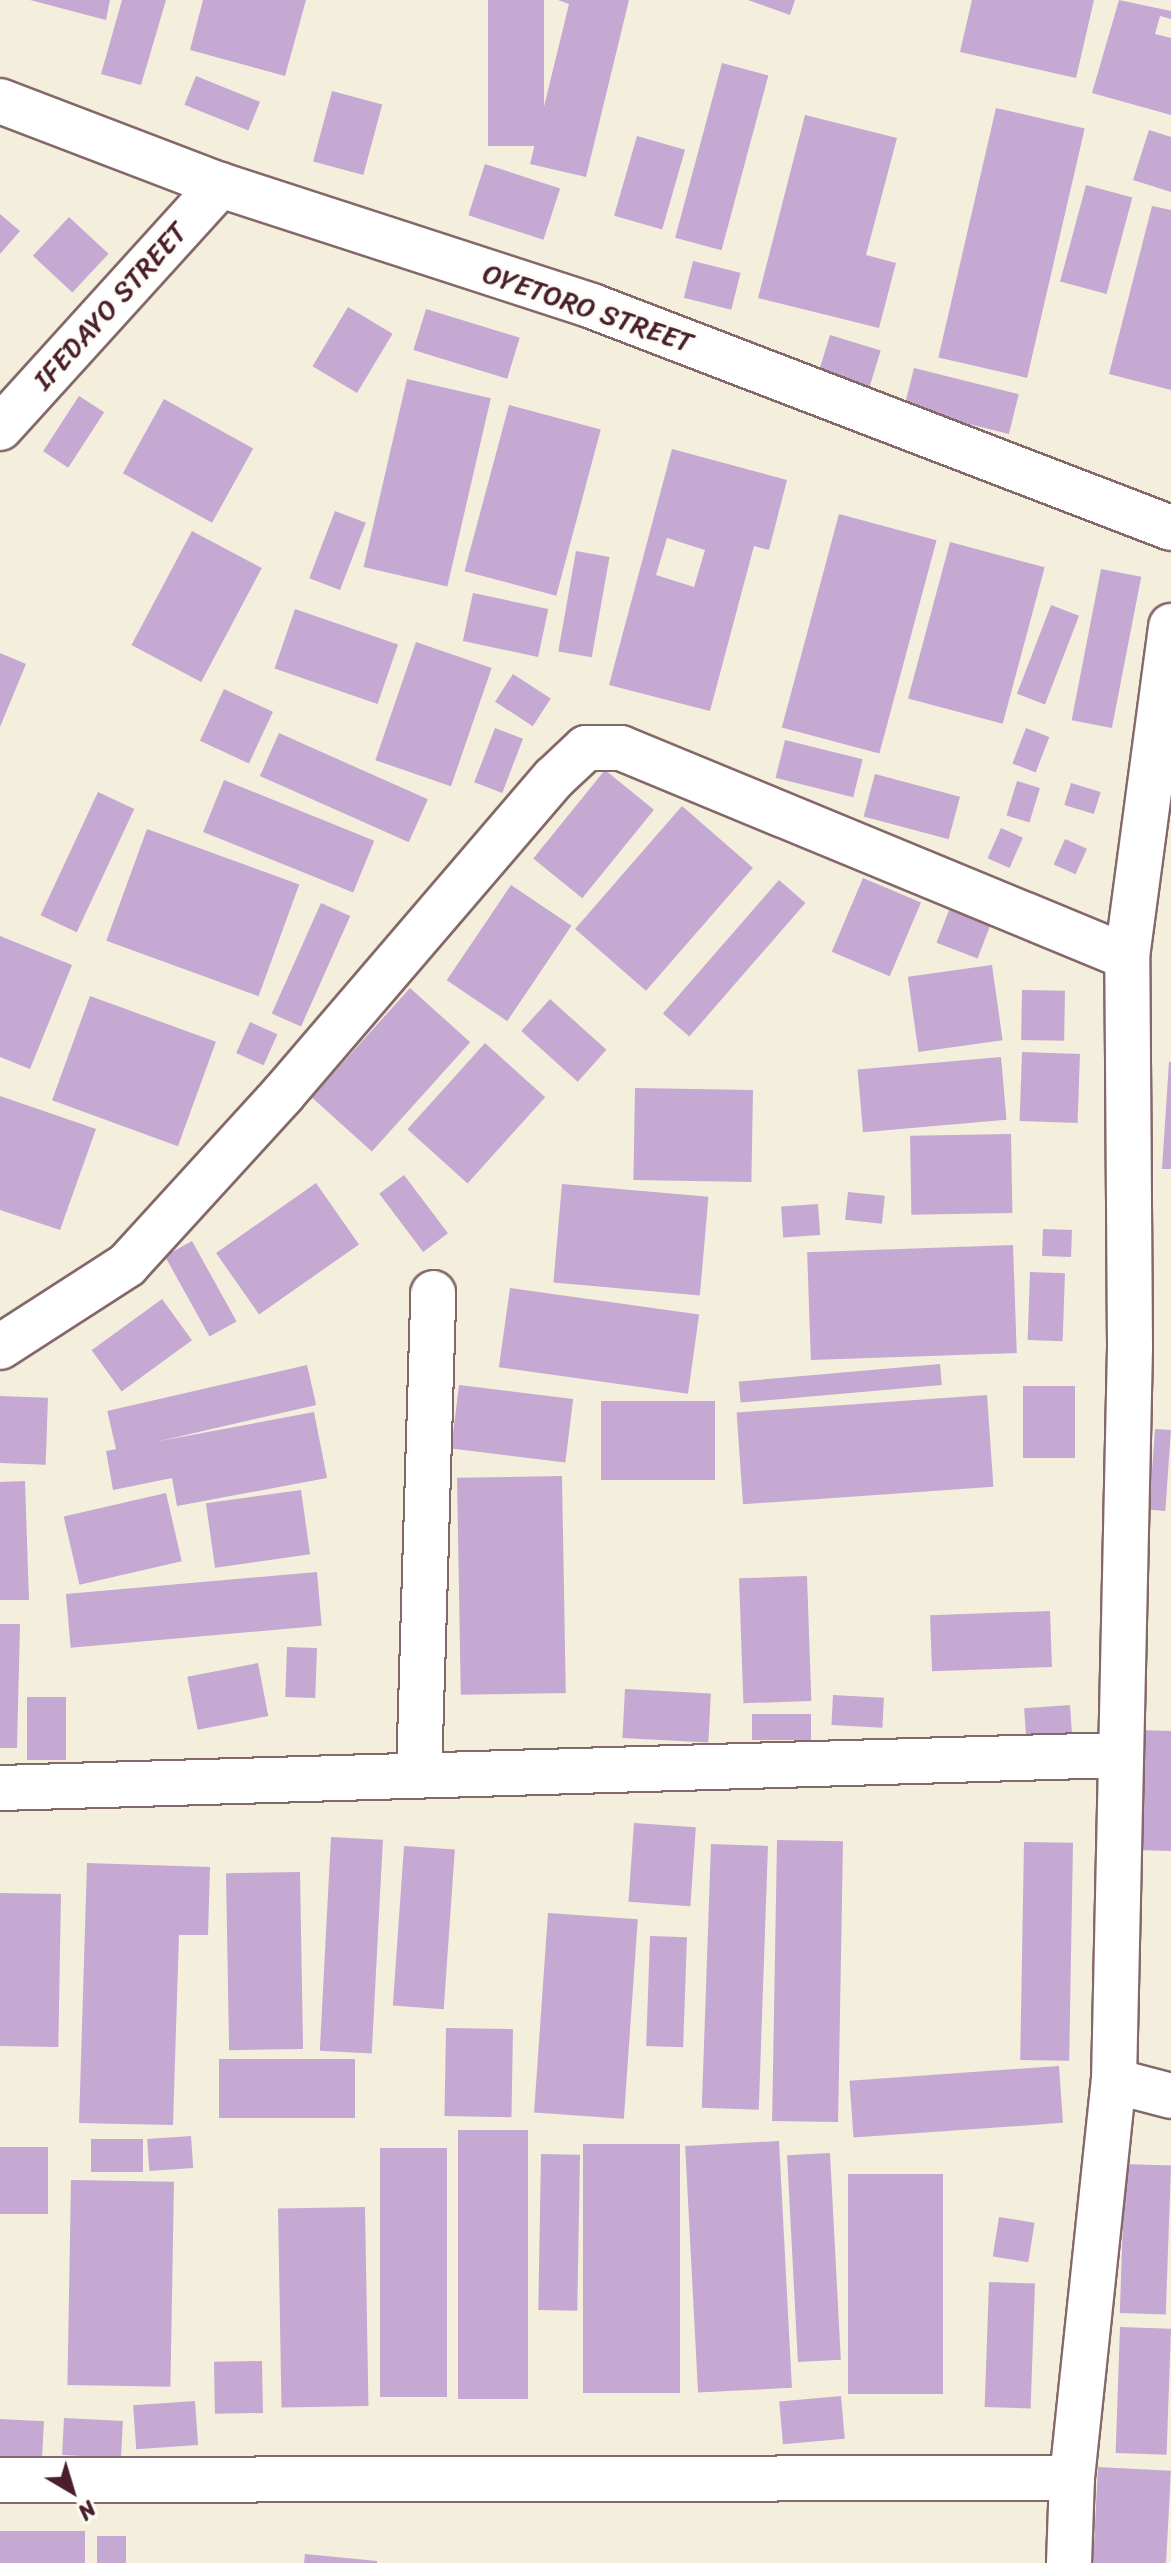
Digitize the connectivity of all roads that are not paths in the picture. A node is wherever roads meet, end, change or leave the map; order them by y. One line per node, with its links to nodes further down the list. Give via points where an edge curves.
1 (0, 101): 2 (street, OYETORO STREET)
2 (220, 185): 3 (street, IFEDAYO STREET); 4 (street, OYETORO STREET, via 592,306)
3 (0, 428)
4 (1171, 528)
5 (1171, 626): 6 (street)
6 (1127, 957): 8 (street, via 621,748 586,748 554,778 283,1094 127,1265); 9 (street, via 1130,1346)
7 (433, 1293): 10 (street)
8 (0, 1347)
9 (1117, 1755): 10 (street); 12 (street)
10 (419, 1775): 11 (street)
11 (0, 1788)
12 (1114, 2081): 13 (street); 14 (street)
13 (1171, 2096)
14 (1072, 2478): 15 (street); 16 (street)
15 (0, 2480)
16 (1069, 2563)

